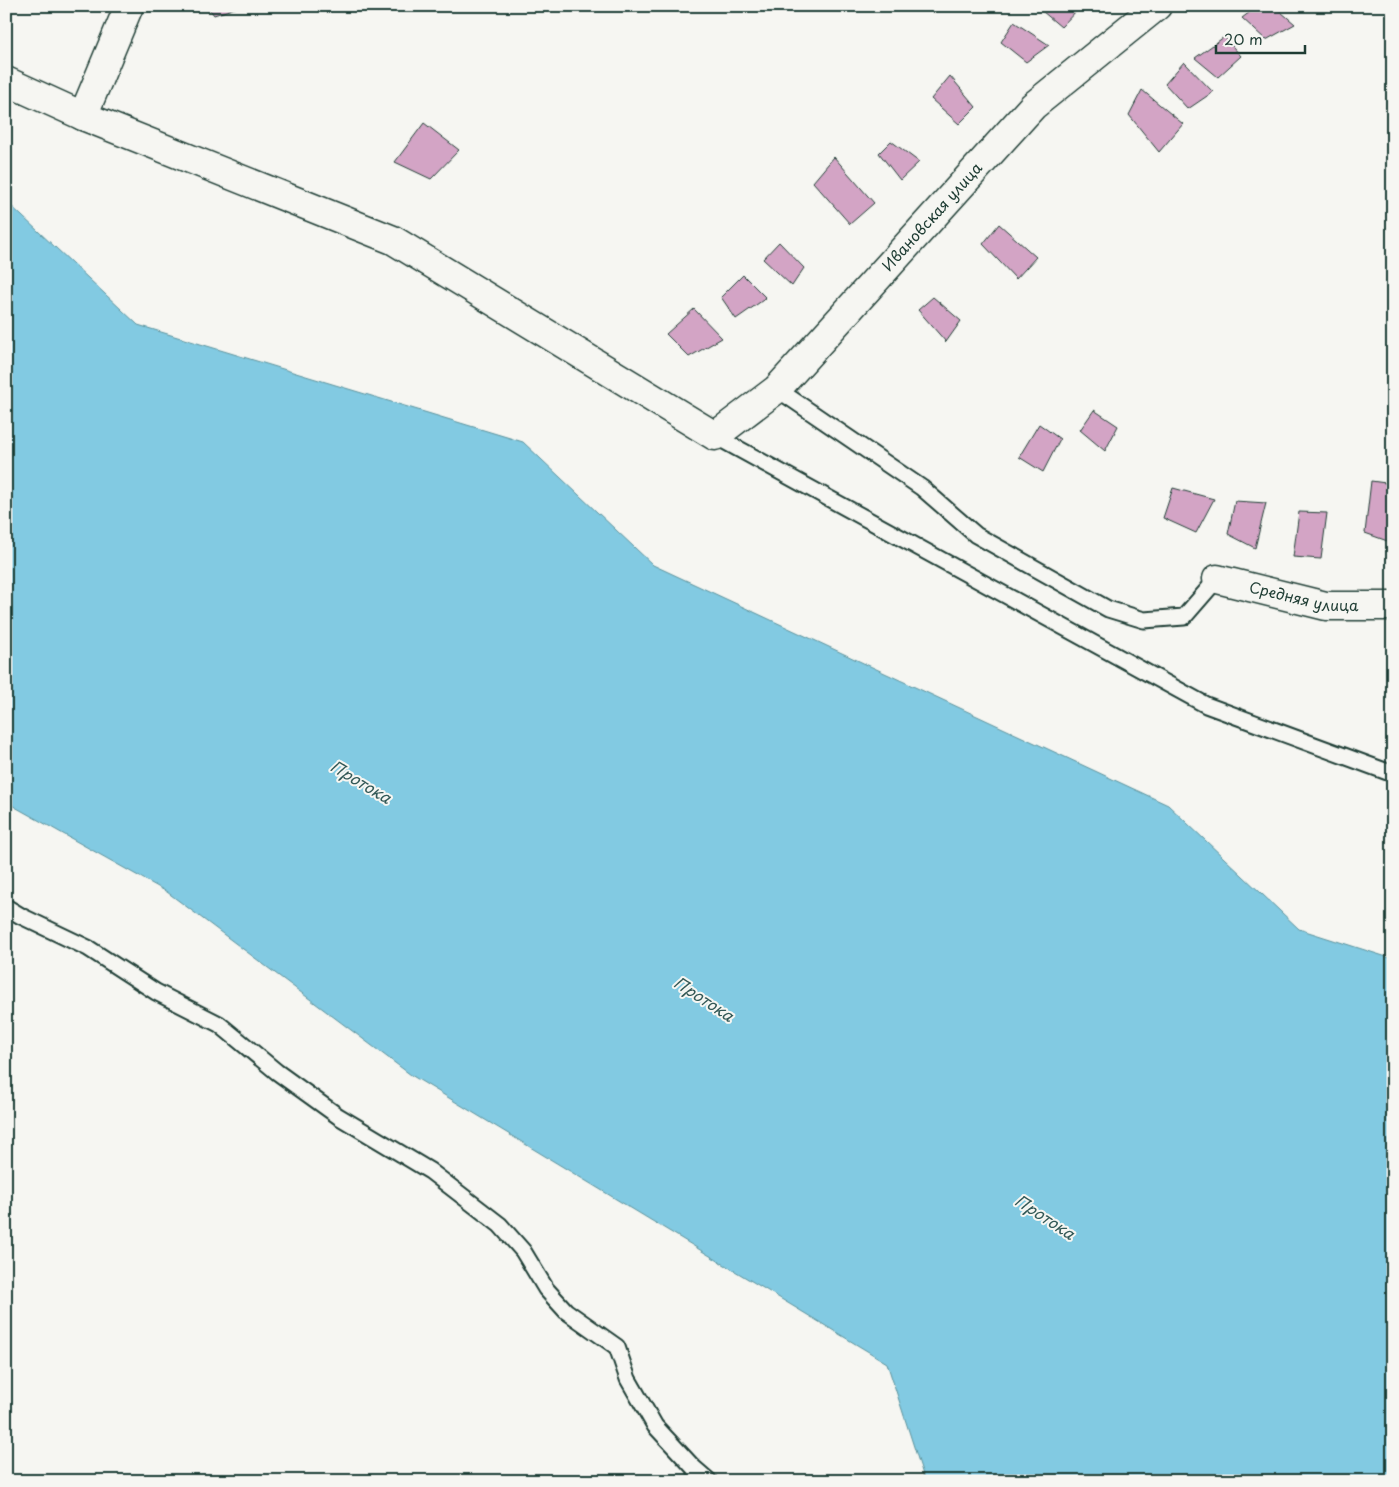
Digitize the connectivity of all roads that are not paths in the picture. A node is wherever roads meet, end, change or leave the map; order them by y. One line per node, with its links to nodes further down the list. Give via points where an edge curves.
1 (129, 6): 4 (street)
2 (1157, 6): 5 (street, Ивановская улица, via 1033,106)
3 (6, 81): 4 (street)
4 (83, 116): 6 (street, via 393,240)
5 (778, 389): 6 (street, Ивановская улица); 7 (lane, via 922,488 976,535 1108,609 1144,620 1184,617)
6 (715, 436): 9 (lane, via 1206,705)
7 (1217, 579): 8 (street, Средняя улица, via 1326,606)
8 (1393, 606)
9 (1393, 774)
10 (6, 907): 11 (lane, via 88,948 156,992 219,1024 338,1116 430,1171 500,1224 523,1251 546,1289 566,1311 617,1347 628,1379 655,1426)
11 (708, 1481)

